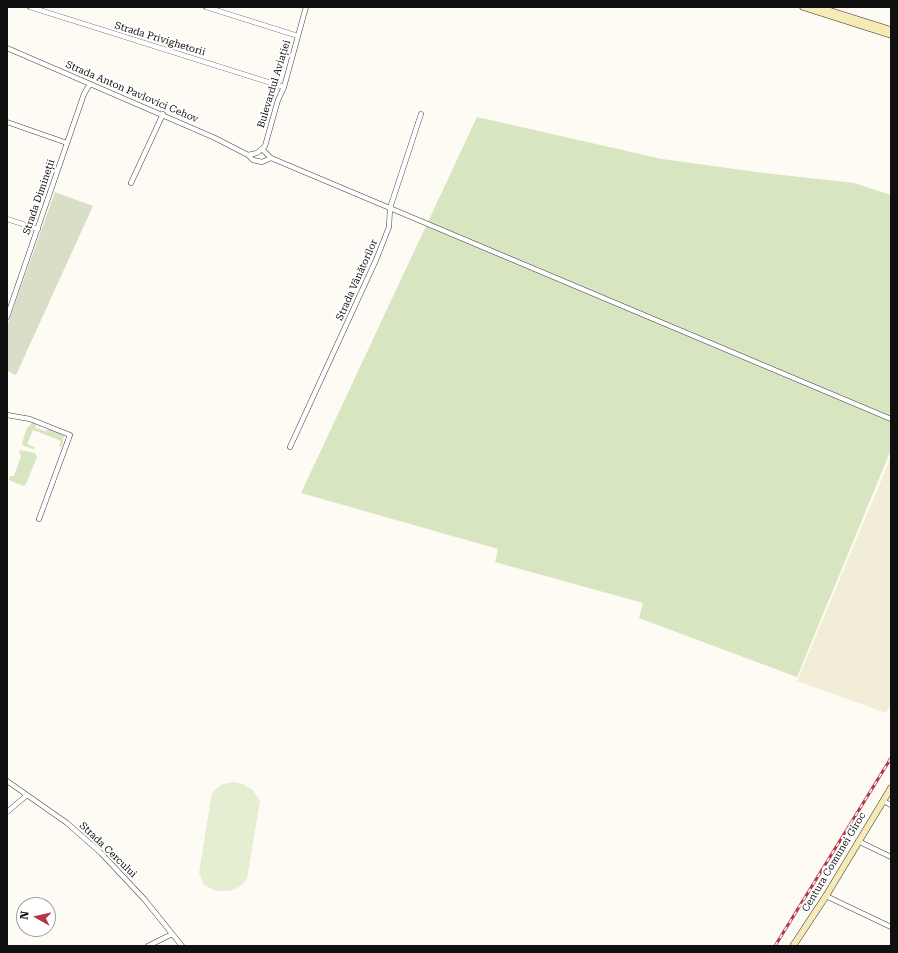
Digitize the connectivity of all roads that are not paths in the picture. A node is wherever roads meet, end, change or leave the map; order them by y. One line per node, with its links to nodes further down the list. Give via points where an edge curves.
1 (30, 7): 11 (street, Strada Privighetorii)
2 (206, 7): 8 (street)
3 (306, 7): 8 (street, Bulevardul Aviației)
4 (803, 7): 7 (main road)
5 (818, 7): 6 (main road)
6 (891, 30)
7 (891, 35)
8 (298, 36): 11 (street, Bulevardul Aviației)
9 (7, 48): 10 (street, Strada Anton Pavlovici Cehov)
10 (90, 84): 12 (street, Strada Anton Pavlovici Cehov); 15 (street, Strada Dimineții)
11 (284, 87): 16 (street, Bulevardul Aviației)
12 (163, 114): 17 (street, Strada Anton Pavlovici Cehov); 19 (street)
13 (421, 114): 20 (street, Strada Vânătorilor)
14 (7, 122): 15 (street)
15 (67, 143): 22 (street, Strada Dimineții)
16 (263, 150): 17 (street); 18 (street)
17 (248, 155): 18 (street, Strada Anton Pavlovici Cehov, via 262,162)
18 (271, 158): 20 (street)
19 (131, 184)
20 (390, 208): 25 (street); 26 (street, Strada Vânătorilor, via 389,227 376,260)
21 (7, 219): 22 (street)
22 (38, 229): 23 (street, Strada Dimineții)
23 (7, 316)
24 (7, 415): 27 (street, via 24,418 70,435)
25 (891, 419)
26 (290, 447)
27 (38, 519)
28 (7, 781): 30 (street, Strada Cercului)
29 (891, 788): 31 (main road, Centura Comunei Giroc)
30 (27, 795): 33 (street); 38 (street, Strada Cercului, via 67,823 101,853)
31 (883, 801): 32 (street); 34 (main road, Centura Comunei Giroc)
32 (891, 805)
33 (7, 812)
34 (858, 841): 35 (street); 36 (main road, Centura Comunei Giroc)
35 (891, 857)
36 (826, 896): 37 (street); 41 (main road, Centura Comunei Giroc)
37 (891, 927)
38 (172, 934): 39 (street); 40 (street, Strada Cercului)
39 (148, 946)
40 (182, 946)
41 (794, 946)

